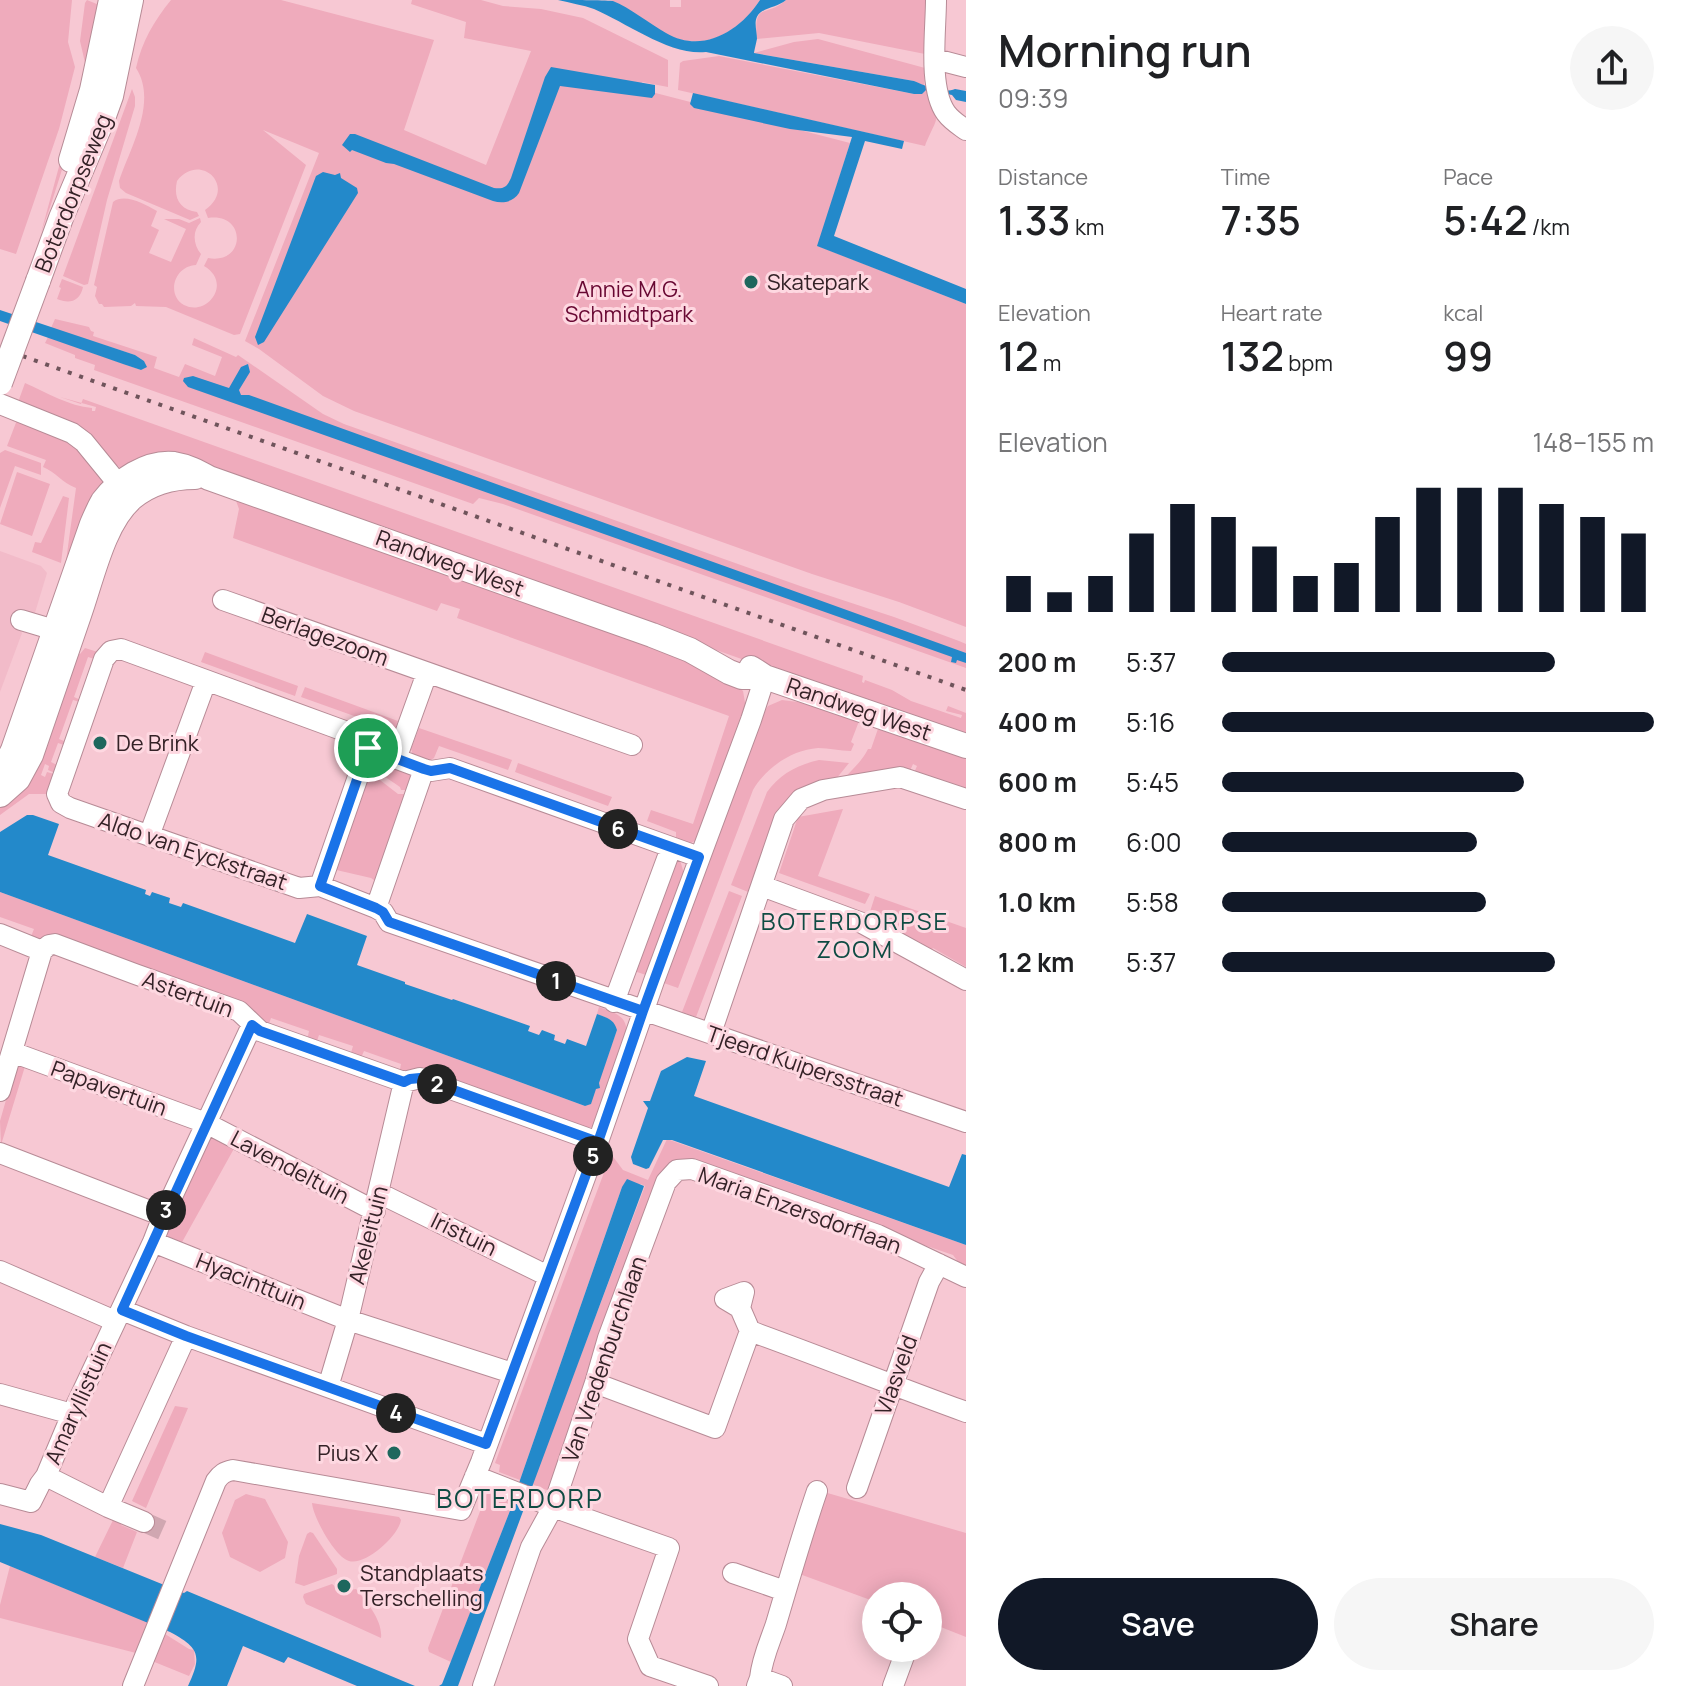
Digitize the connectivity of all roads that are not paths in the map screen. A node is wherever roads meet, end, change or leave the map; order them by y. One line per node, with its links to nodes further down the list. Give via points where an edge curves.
1 (111, 0): 7 (main road, Boterdorpseweg, via 86,112)
2 (131, 0): 7 (main road, Boterdorpseweg, via 111,96)
3 (936, 0): 4 (street)
4 (935, 59): 5 (street); 6 (street, via 945,112)
5 (966, 67)
6 (959, 125)
7 (35, 280): 8 (main road, Boterdorpseweg); 9 (main road, Boterdorpseweg, bridge)
8 (0, 361)
9 (0, 383)
10 (0, 404): 11 (street, via 72,433)
11 (125, 492): 14 (main road, Randweg-West, via 104,501 92,524); 15 (main road, Randweg-West, via 132,475 159,465 191,469)
12 (223, 600): 16 (street, Berlagezoom)
13 (21, 620): 14 (street)
14 (64, 633): 24 (main road, Randweg-West); 25 (main road, Randweg-West, via 31,755 18,779)
15 (690, 650): 17 (main road, Randweg West, via 730,659)
16 (427, 673): 20 (street, Berlagezoom); 22 (street)
17 (765, 677): 19 (main road, Randweg West); 29 (street)
18 (206, 681): 21 (street, via 350,733); 27 (street); 27 (street, Aldo van Eyckstraat, via 121,649 104,659 57,798 64,806)
19 (959, 744)
20 (632, 745)
21 (368, 748): 22 (street); 30 (street)
22 (396, 759): 23 (street)
23 (424, 769): 28 (street, via 450,768); 32 (street)
24 (0, 772)
25 (0, 795)
26 (966, 799): 31 (street, via 900,777 823,790 801,799 784,819)
27 (149, 836): 30 (street, Aldo van Eyckstraat, via 299,888)
28 (671, 848): 29 (street); 36 (street)
29 (699, 857): 37 (street)
30 (320, 886): 32 (street, Aldo van Eyckstraat)
31 (762, 886): 35 (street, via 862,923); 39 (street)
32 (376, 908): 36 (street, Aldo van Eyckstraat, via 389,922)
33 (0, 934): 34 (street, Astertuin)
34 (42, 951): 38 (street, Astertuin, via 55,944 239,1011); 40 (street)
35 (966, 980)
36 (614, 1002): 37 (street, Aldo van Eyckstraat)
37 (643, 1011): 39 (street, Tjeerd Kuipersstraat); 45 (street)
38 (252, 1025): 41 (street, Astertuin); 44 (street, Amaryllistuin)
39 (711, 1033): 43 (street, Tjeerd Kuipersstraat)
40 (6, 1059): 42 (street); 44 (street, Papavertuin)
41 (404, 1082): 45 (street, Astertuin, via 420,1078); 48 (street, Akeleituin)
42 (0, 1091)
43 (966, 1122)
44 (206, 1123): 48 (street, Lavendeltuin); 49 (street, Amaryllistuin)
45 (598, 1142): 53 (street)
46 (0, 1153): 49 (street)
47 (677, 1170): 51 (street, Maria Enzersdorflaan, via 692,1169 865,1230); 61 (street, Van Vredenburchlaan, via 666,1182)
48 (377, 1202): 53 (street, Iristuin); 57 (street, Akeleituin)
49 (163, 1216): 50 (street, Amaryllistuin)
50 (153, 1242): 56 (street, Amaryllistuin); 57 (street, Hyacinttuin)
51 (939, 1264): 54 (street, Maria Enzersdorflaan); 62 (street, Vlasveld)
52 (0, 1271): 56 (street)
53 (548, 1276): 60 (street)
54 (966, 1277)
55 (740, 1308): 58 (street)
56 (118, 1315): 59 (street); 66 (street, Amaryllistuin)
57 (348, 1320): 60 (street, Hyacinttuin); 63 (street, Akeleituin)
58 (750, 1331): 61 (street, via 715,1428); 62 (street)
59 (186, 1336): 63 (street); 74 (street)
60 (512, 1373): 67 (street)
61 (595, 1383): 73 (street, Van Vredenburchlaan)
62 (893, 1385): 65 (street); 70 (street, Vlasveld)
63 (328, 1387): 67 (street)
64 (0, 1394): 66 (street)
65 (966, 1412)
66 (72, 1414): 68 (street, Amaryllistuin)
67 (486, 1444): 69 (street)
68 (46, 1476): 72 (street, via 31,1502); 74 (street)
69 (480, 1478): 73 (street); 80 (street, via 461,1510 233,1470 220,1475 180,1537 179,1573)
70 (857, 1488)
71 (817, 1491): 77 (street)
72 (0, 1494)
73 (545, 1503): 81 (street, Van Vredenburchlaan); 82 (street, via 669,1548 638,1639 650,1666)
74 (108, 1507): 75 (street)
75 (144, 1522)
76 (733, 1573): 77 (street)
77 (787, 1583): 79 (street)
78 (902, 1662): 84 (street)
79 (758, 1682): 83 (street)
80 (133, 1686)
81 (483, 1686)
82 (708, 1686)
83 (782, 1686)
84 (893, 1686)

